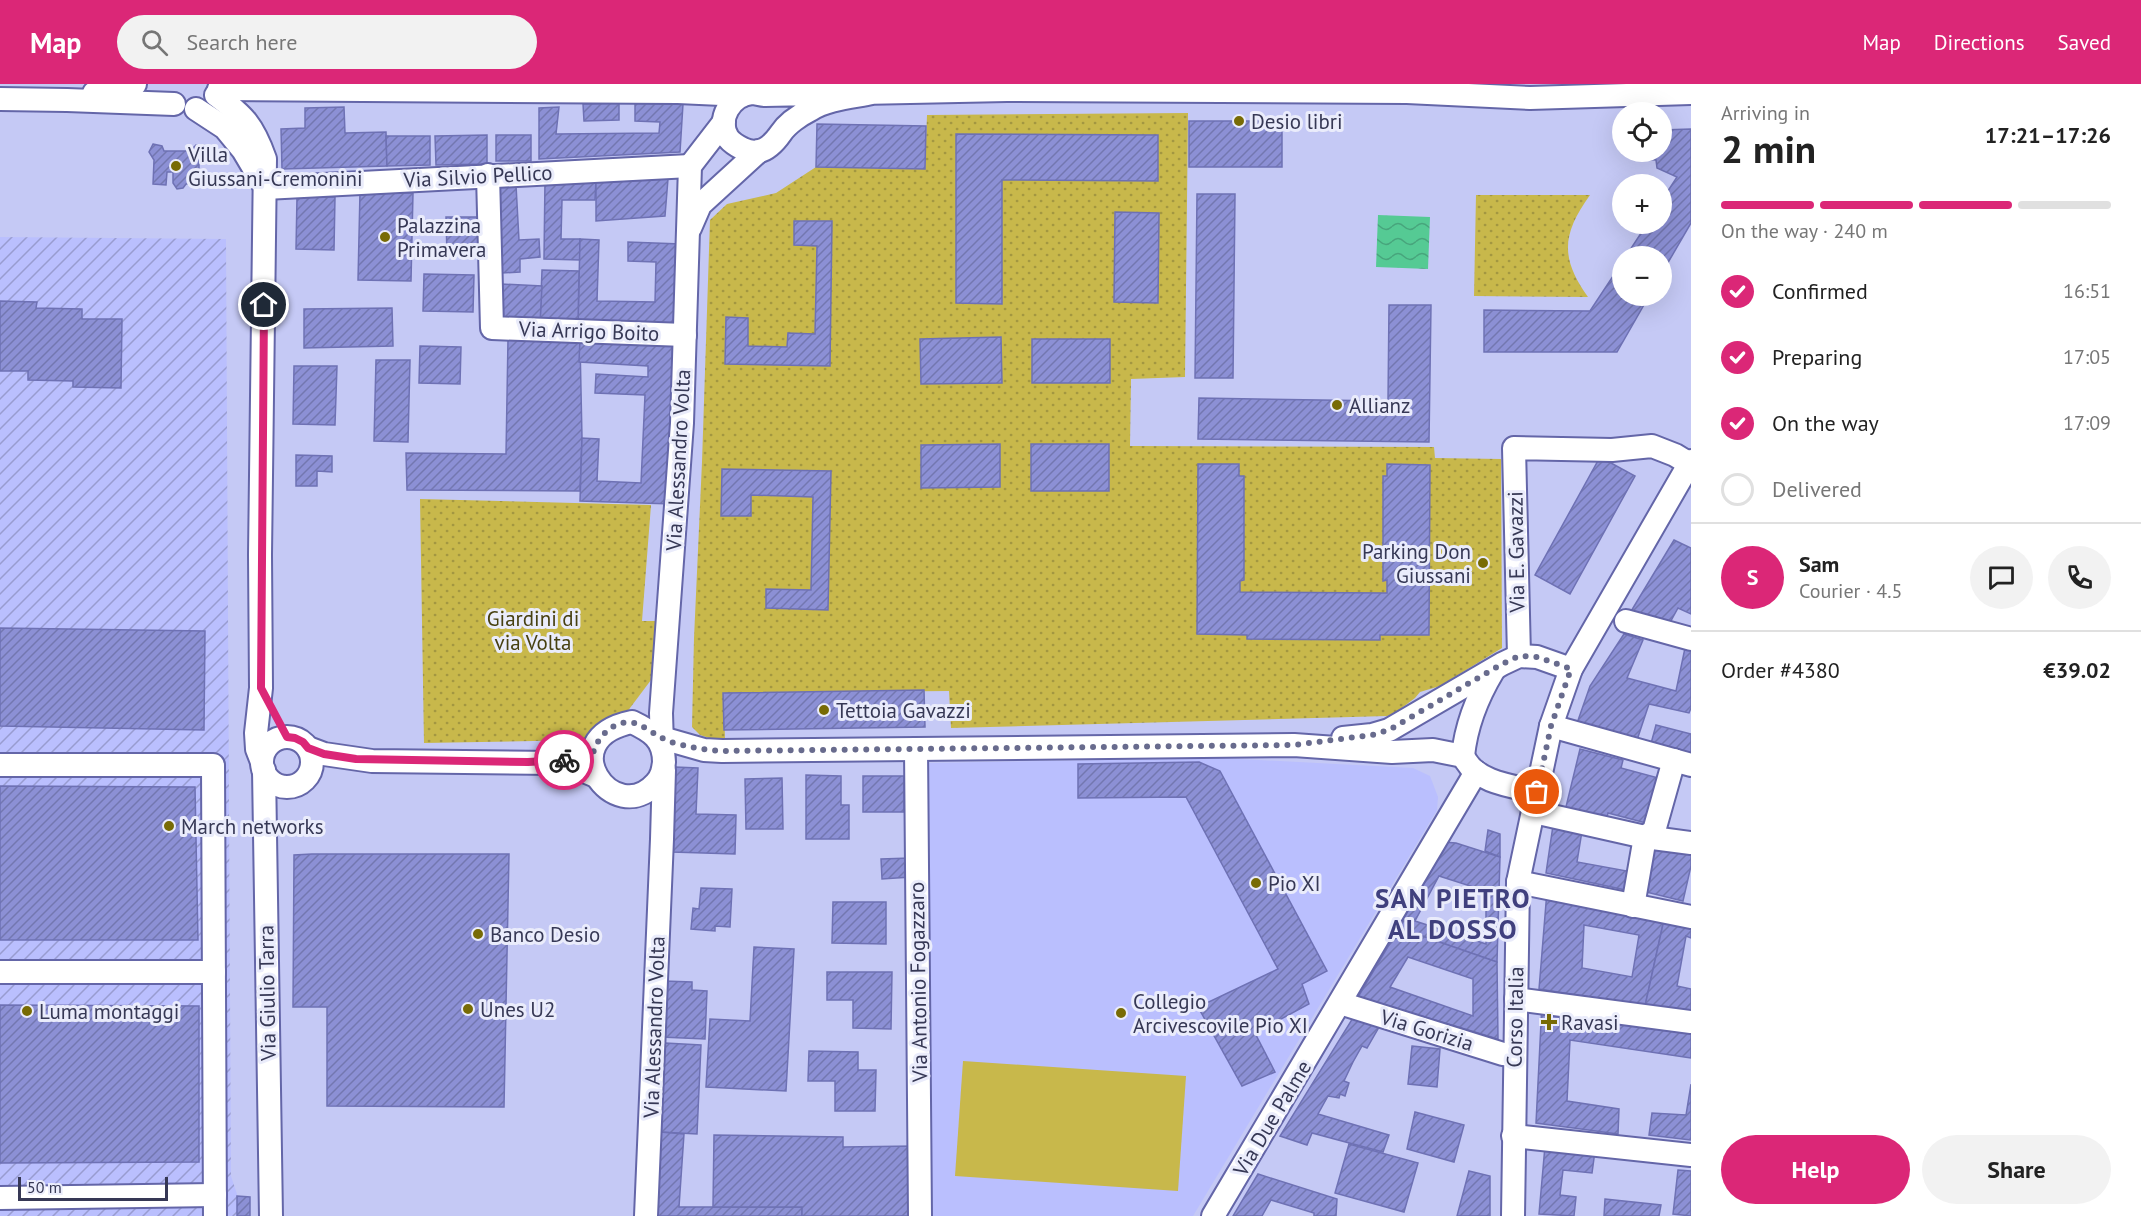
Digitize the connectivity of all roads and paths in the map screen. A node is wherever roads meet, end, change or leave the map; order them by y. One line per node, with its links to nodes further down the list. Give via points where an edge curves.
1 (135, 84): 17 (street)
2 (162, 84): 18 (street, via 166,97)
3 (1506, 84): 15 (street)
4 (1007, 87): 5 (street); 12 (street)
5 (1188, 87): 8 (street)
6 (267, 88): 7 (street); 9 (street)
7 (393, 88): 11 (street)
8 (1413, 88): 15 (street)
9 (218, 89): 18 (street, via 205,106); 24 (street, Via Giulio Tarra, via 253,130 265,159)
10 (842, 89): 12 (street); 14 (street)
11 (690, 90): 14 (street); 19 (street)
12 (872, 93): 20 (street, via 810,109)
13 (1691, 93): 15 (street)
14 (754, 95): 19 (street, via 734,100); 20 (street, via 778,106)
15 (1530, 98)
16 (0, 99): 17 (street)
17 (67, 100): 18 (street)
18 (185, 107): 24 (street, via 225,128)
19 (724, 122): 21 (street, via 728,138 736,146); 22 (street)
20 (781, 133): 21 (street, via 771,146)
21 (759, 151): 25 (street, Via Alessandro Volta, via 700,206)
22 (690, 166): 23 (street, Via Silvio Pellico); 25 (street, Via Alessandro Volta)
23 (488, 175): 24 (street, Via Silvio Pellico); 26 (street, Via Arrigo Boito, via 492,328)
24 (266, 188): 34 (street, Via Giulio Tarra)
25 (687, 235): 26 (street, Via Alessandro Volta)
26 (685, 335): 33 (street, Via Alessandro Volta)
27 (1690, 463): 30 (street, Via E. Gavazzi, via 1652,446 1612,450 1514,448); 32 (street, Corso Italia)
28 (1626, 621): 29 (street)
29 (1691, 639)
30 (1519, 656): 31 (street); 32 (street, via 1538,657)
31 (1494, 669): 38 (street, via 1389,730); 46 (street, Via Due Palme, via 1481,691 1464,744)
32 (1571, 669): 36 (street, Corso Italia)
33 (663, 685): 35 (street); 41 (street, Via Alessandro Volta)
34 (261, 688): 37 (street); 48 (street, Via Giulio Tarra, via 256,733)
35 (632, 722): 41 (street, via 650,730); 42 (street, via 604,732)
36 (1551, 726): 45 (street); 52 (street, Corso Italia)
37 (287, 737): 39 (street); 48 (street, via 272,742 263,754)
38 (1294, 745): 40 (street); 46 (street, via 1392,752 1433,750)
39 (308, 748): 43 (street); 49 (street, via 312,761)
40 (916, 748): 41 (street); 71 (street, Via Antonio Fogazzaro)
41 (661, 750): 51 (street, via 660,778 651,789); 54 (street, Via Alessandro Volta)
42 (593, 754): 44 (street); 50 (street)
43 (372, 761): 44 (street); 49 (street)
44 (528, 762): 50 (street, via 572,767)
45 (1682, 763): 53 (street, via 1654,831)
46 (1469, 764): 52 (street); 62 (street, Via Due Palme)
47 (0, 765): 60 (street, via 213,765)
48 (263, 766): 49 (street, via 268,778 282,786 298,784); 69 (street, Via Giulio Tarra)
49 (309, 774)
50 (596, 776): 51 (street, via 610,791)
51 (633, 796): 54 (street, via 652,817)
52 (1535, 802): 53 (street); 56 (street, Corso Italia)
53 (1645, 837): 55 (street); 57 (street)
54 (662, 839): 70 (street, Via Alessandro Volta)
55 (1691, 843)
56 (1518, 882): 57 (street); 61 (street, Corso Italia)
57 (1633, 906): 58 (street)
58 (1691, 917)
59 (0, 972): 60 (street)
60 (214, 972): 68 (street)
61 (1516, 999): 63 (street); 64 (street, Corso Italia)
62 (1340, 1003): 64 (street, Via Gorizia); 72 (street, Via Due Palme)
63 (1691, 1022)
64 (1514, 1055): 65 (street, Corso Italia)
65 (1514, 1136): 66 (street); 73 (street, Corso Italia)
66 (1691, 1155)
67 (0, 1198): 68 (street)
68 (215, 1205)
69 (271, 1216)
70 (646, 1216)
71 (921, 1216)
72 (1213, 1216)
73 (1513, 1216)

